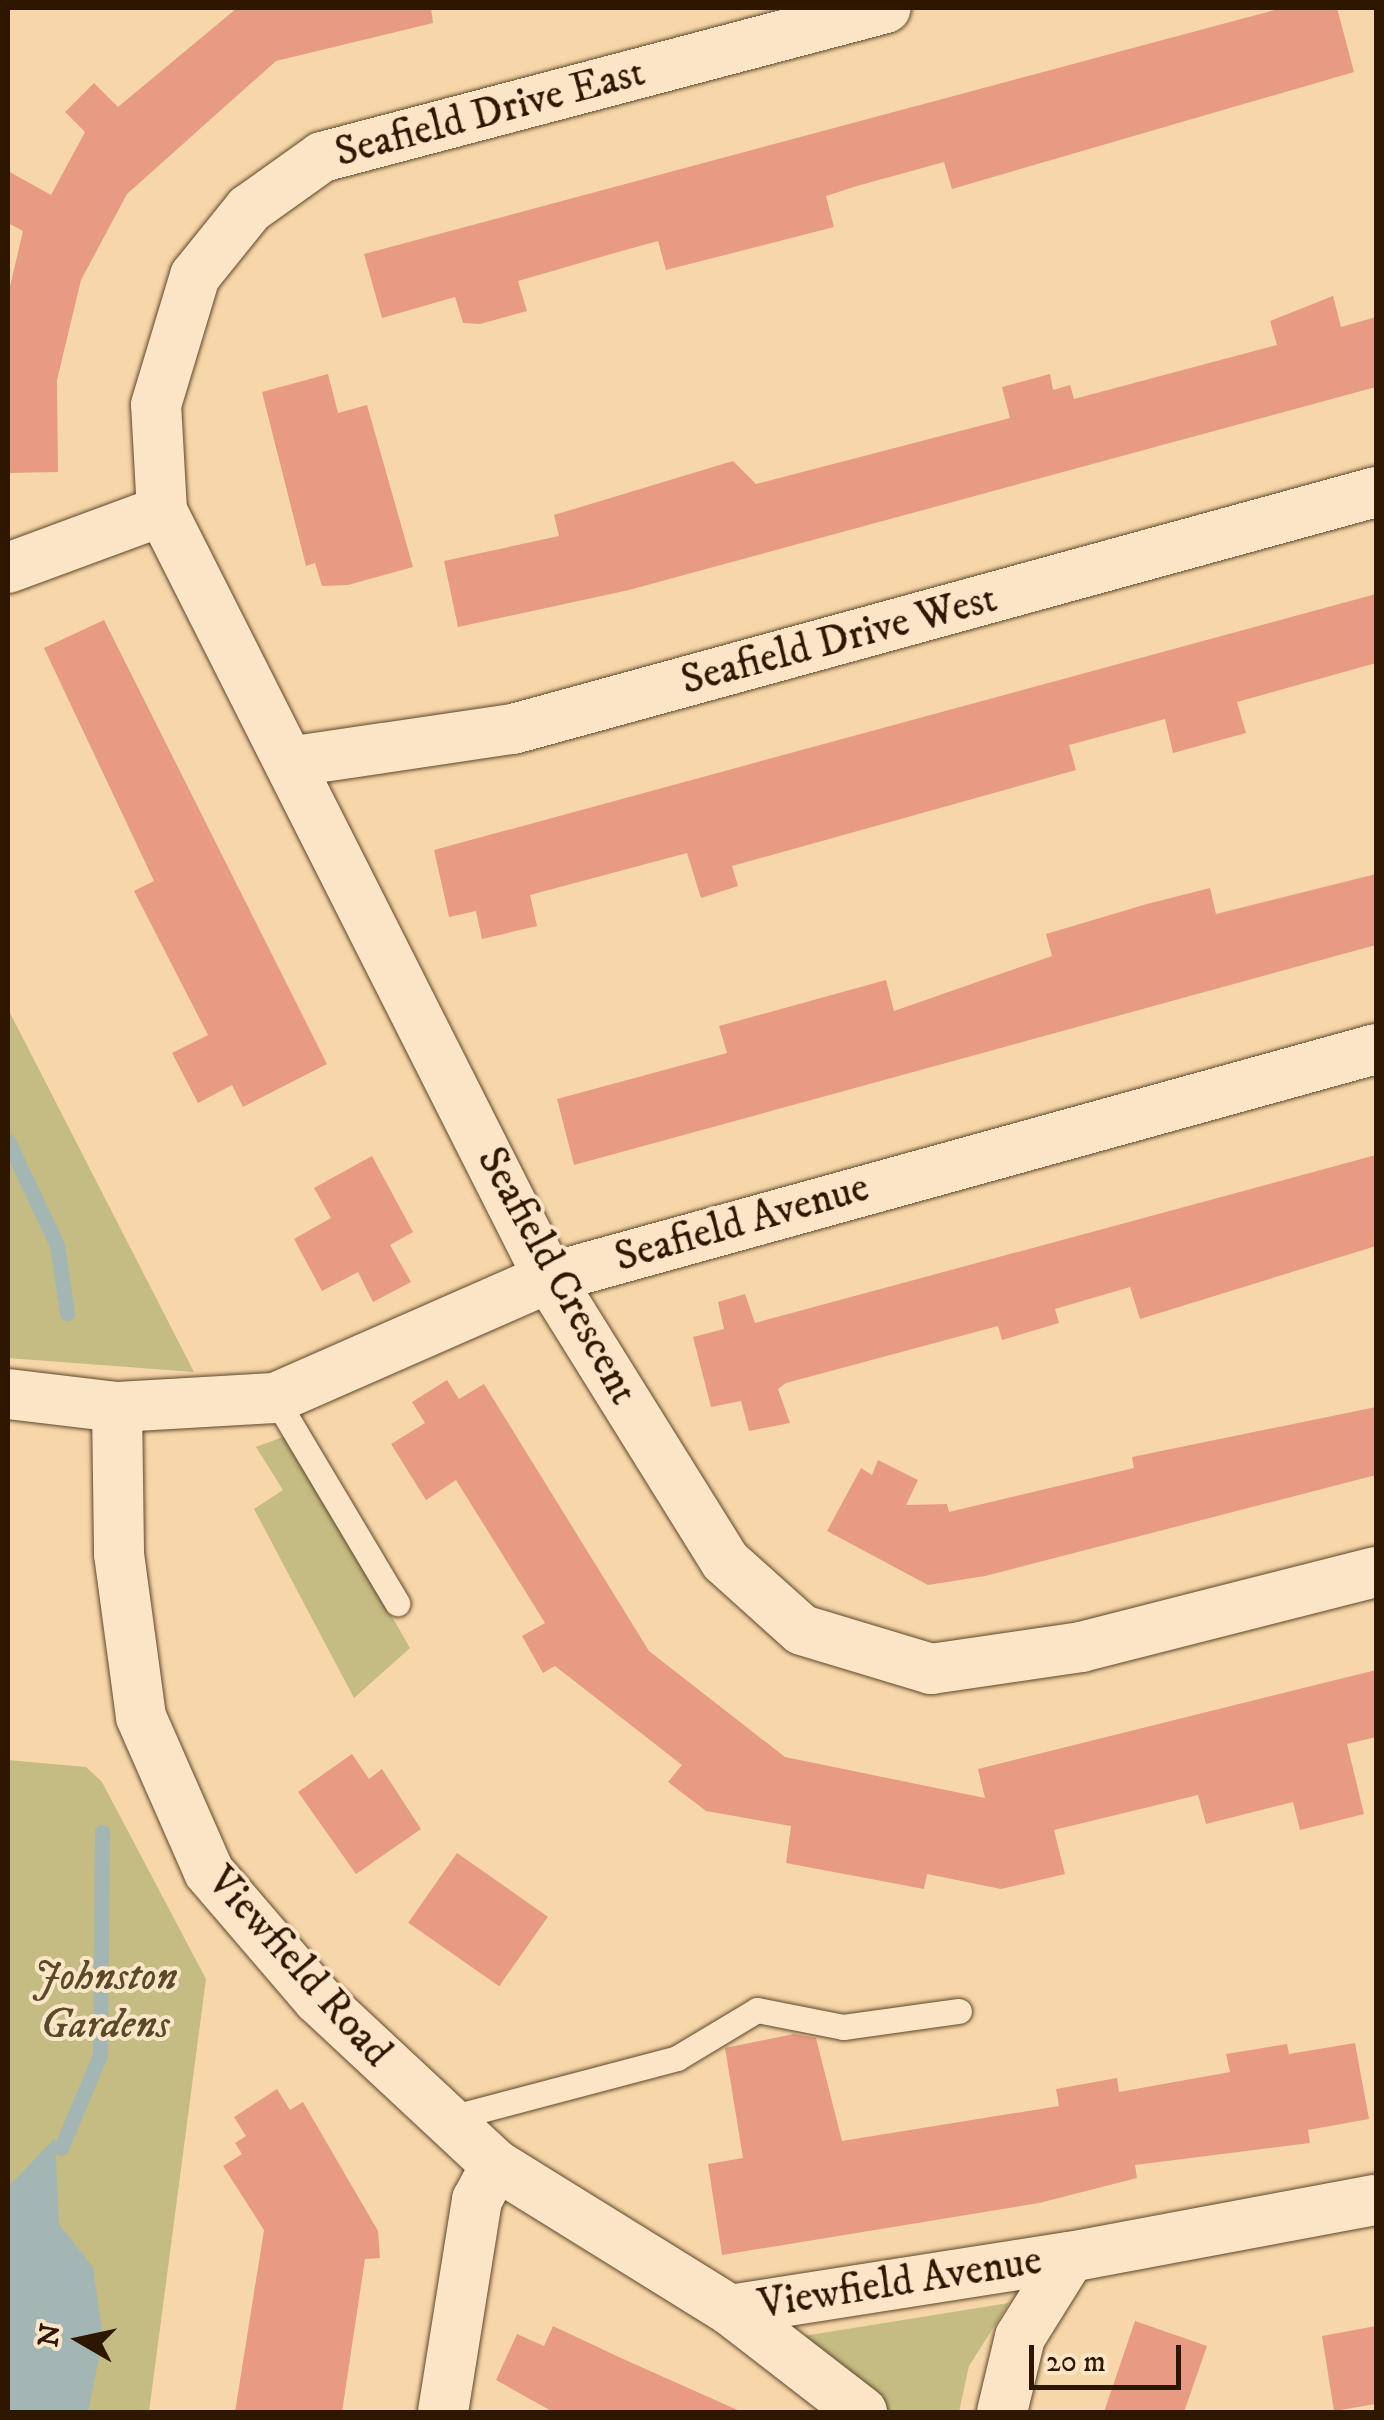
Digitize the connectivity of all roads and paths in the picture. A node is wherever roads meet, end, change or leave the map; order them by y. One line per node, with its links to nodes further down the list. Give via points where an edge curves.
1 (886, 8): 3 (street, Seafield Drive East, via 322,157 249,209 195,276 156,405)
2 (1376, 492): 5 (street, Seafield Drive West, via 512,729)
3 (162, 510): 4 (street); 5 (street, Seafield Crescent)
4 (8, 568)
5 (295, 761): 7 (street, Seafield Crescent)
6 (1376, 1050): 7 (street, Seafield Avenue)
7 (550, 1278): 9 (street, Seafield Avenue); 11 (street, Seafield Crescent, via 724,1561 802,1630 865,1655 931,1669 1081,1648)
8 (8, 1394): 10 (street)
9 (274, 1398): 10 (street, Seafield Avenue); 12 (lane)
10 (117, 1407): 14 (street, Viewfield Road, via 119,1554 139,1698 171,1795 209,1872 318,1998)
11 (1376, 1572)
12 (397, 1603)
13 (959, 2011): 14 (lane, via 844,2027 758,2010 678,2058)
14 (443, 2120): 15 (street, Viewfield Road)
15 (496, 2165): 18 (street, Viewfield Road); 19 (street, via 476,2200)
16 (1376, 2200): 17 (street, Viewfield Avenue)
17 (1070, 2257): 18 (street, Viewfield Avenue); 21 (street, Viewfield Avenue, via 1020,2336)
18 (730, 2310): 20 (street, Viewfield Road)
19 (443, 2412)
20 (862, 2412)
21 (1002, 2412)

